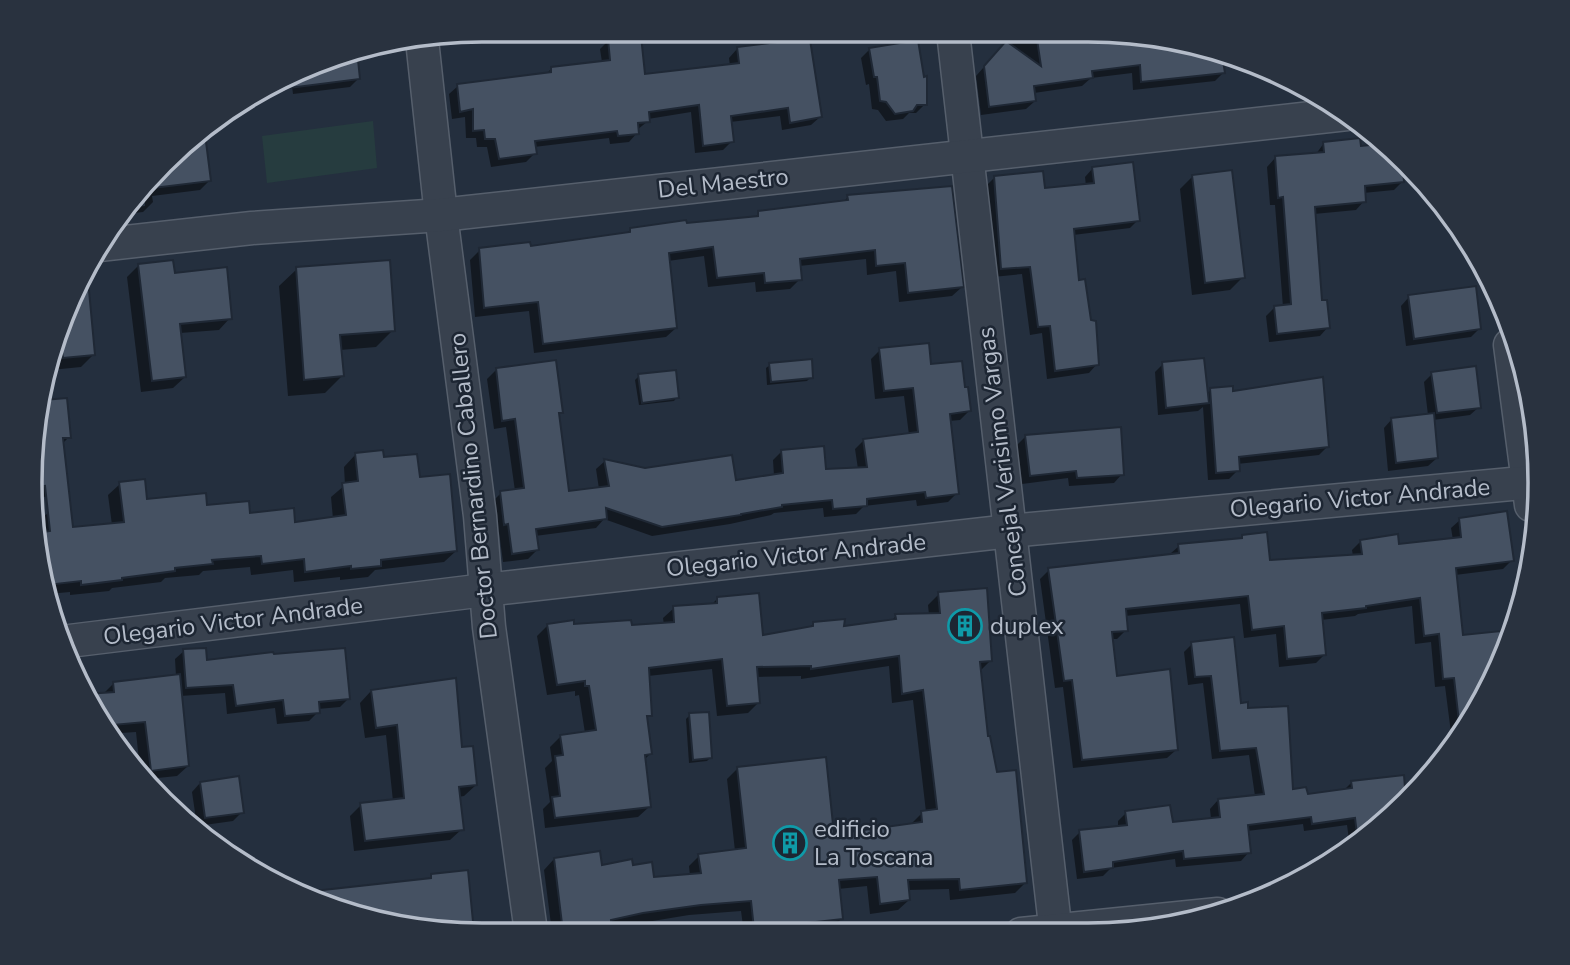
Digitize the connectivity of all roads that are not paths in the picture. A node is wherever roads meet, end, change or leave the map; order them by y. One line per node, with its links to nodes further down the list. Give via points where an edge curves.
1 (954, 42): 4 (street, Concejal Verisimo Vargas)
2 (423, 46): 5 (street, Doctor Bernardino Caballero)
3 (1331, 116): 4 (street, Del Maestro)
4 (967, 155): 5 (street, Del Maestro); 10 (street, Concejal Verisimo Vargas)
5 (441, 215): 6 (street, Del Maestro); 11 (street, Doctor Bernardino Caballero, via 480,516)
6 (113, 244)
7 (1514, 371): 8 (street)
8 (1527, 465)
9 (1528, 490): 10 (street, Olegario Victor Andrade)
10 (1010, 531): 11 (street, Olegario Victor Andrade); 14 (street, Concejal Verisimo Vargas)
11 (485, 590): 12 (street, Olegario Victor Andrade); 13 (street, Doctor Bernardino Caballero)
12 (72, 641)
13 (530, 923)
14 (1055, 923)

